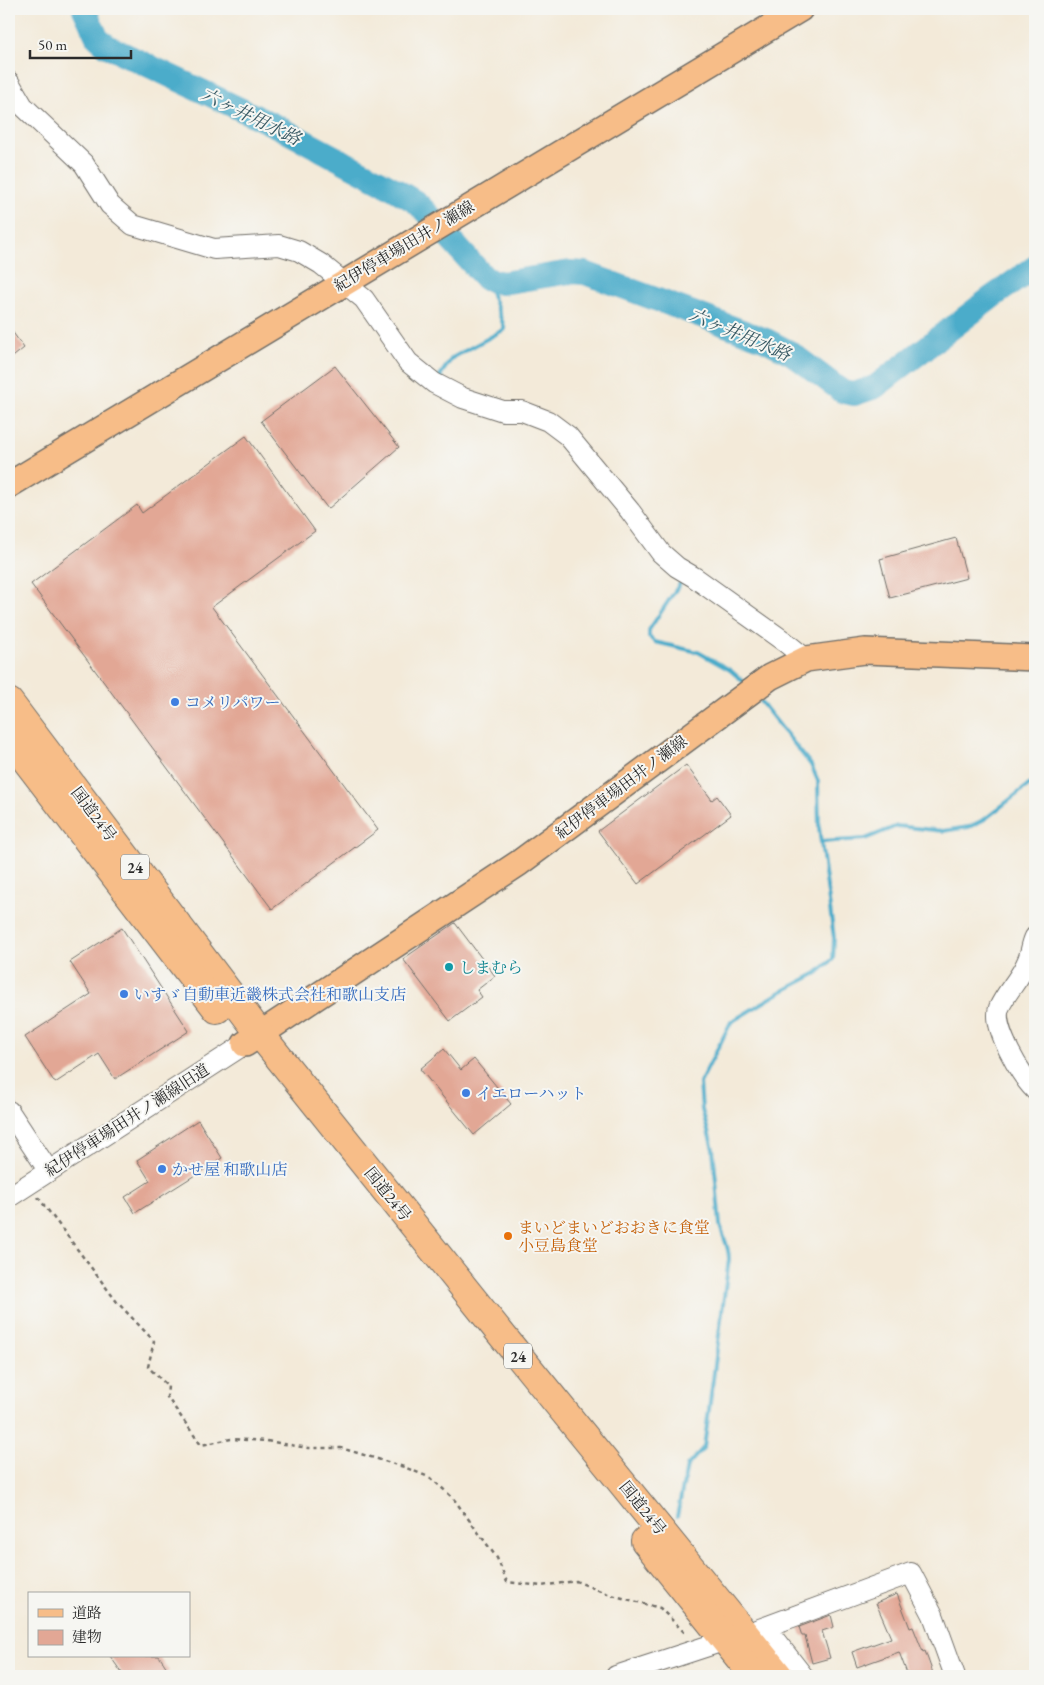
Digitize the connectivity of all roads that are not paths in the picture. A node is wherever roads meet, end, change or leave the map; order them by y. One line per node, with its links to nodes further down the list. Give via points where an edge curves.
1 (800, 9): 3 (main road, 紀伊停車場田井ノ瀬線)
2 (9, 82): 3 (street, via 23,106 84,164 110,204 133,224 214,249 279,245 299,251)
3 (344, 283): 4 (main road, 紀伊停車場田井ノ瀬線); 6 (street, via 364,300 408,362 434,383 463,398 503,411 522,411 548,421 568,436 661,553)
4 (9, 485)
5 (1035, 658): 6 (main road, 紀伊停車場田井ノ瀬線, via 865,651)
6 (806, 659): 10 (main road, 紀伊停車場田井ノ瀬線, via 770,677 519,863)
7 (9, 702): 10 (highway, 国道24号 / 24)
8 (9, 738): 10 (highway, 国道24号 / 24)
9 (1035, 937): 11 (street, via 1027,962 999,1010 999,1024 1011,1055 1025,1080)
10 (252, 1039): 13 (street, 紀伊停車場田井ノ瀬線旧道); 15 (highway, 国道24号 / 24)
11 (1035, 1090)
12 (9, 1111): 13 (street)
13 (48, 1170): 14 (street, 紀伊停車場田井ノ瀬線旧道)
14 (9, 1197)
15 (743, 1635): 16 (street); 17 (highway, 国道24号 / 24); 18 (highway, 国道24号 / 24); 19 (street, via 771,1636); 20 (street, via 911,1573 933,1615)
16 (616, 1676)
17 (754, 1676)
18 (779, 1676)
19 (803, 1676)
20 (955, 1676)

